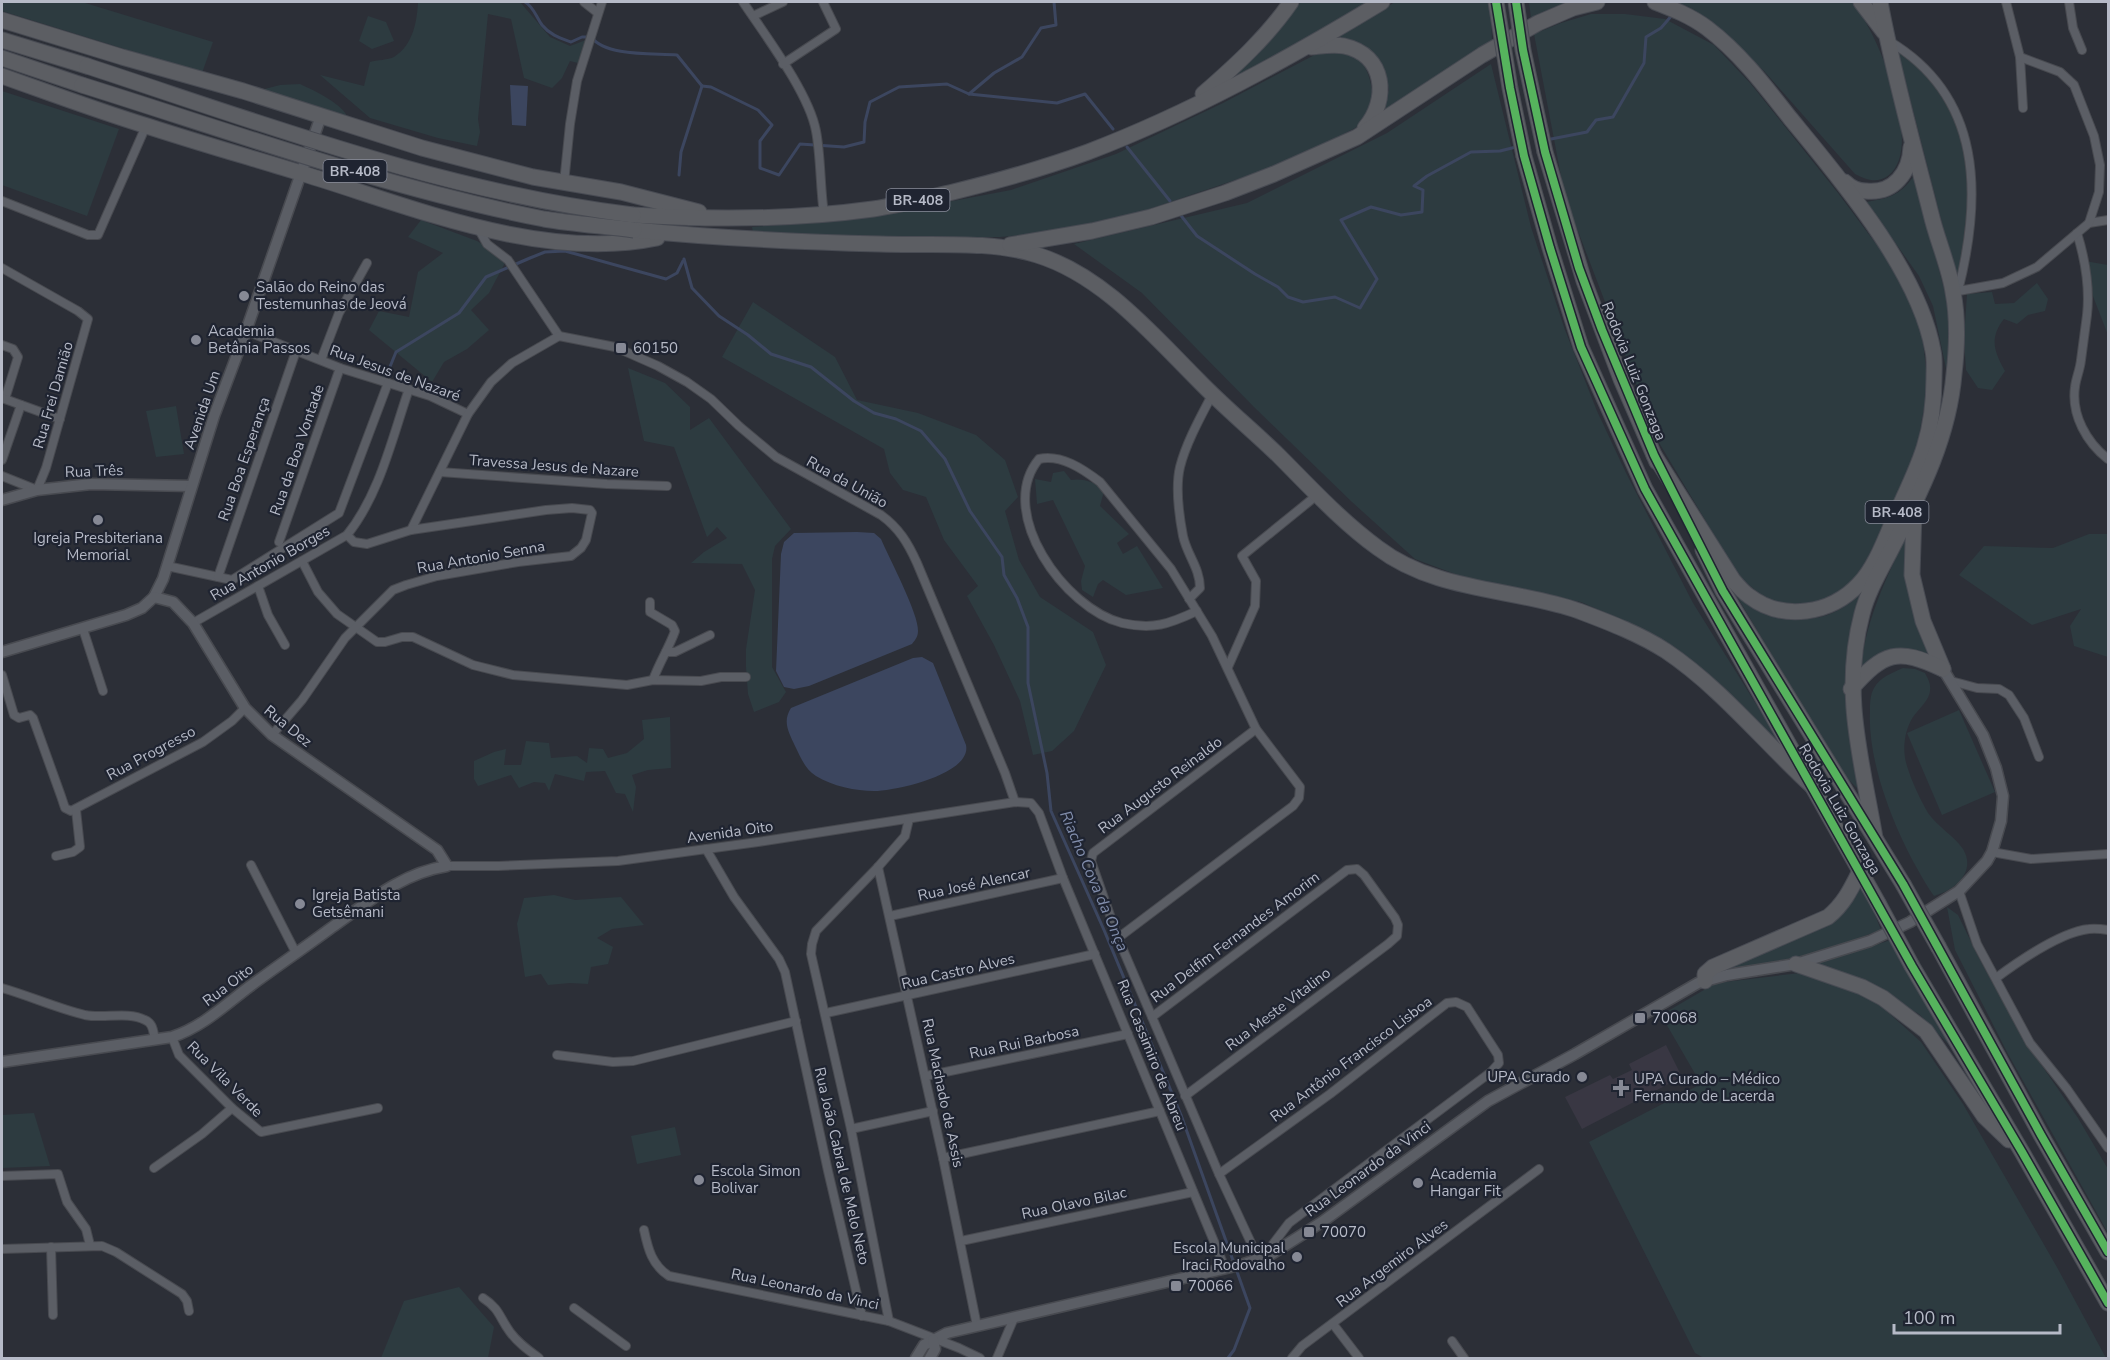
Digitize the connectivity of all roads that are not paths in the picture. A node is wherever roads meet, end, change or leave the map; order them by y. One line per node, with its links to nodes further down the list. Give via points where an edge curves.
1 (584, 2): 16 (street)
2 (602, 2): 16 (street)
3 (743, 2): 17 (street)
4 (783, 2): 17 (street)
5 (823, 2): 25 (street, via 836,29)
6 (1291, 2): 27 (highway, via 1240,60)
7 (1382, 2): 21 (highway, BR-408)
8 (1496, 2): 102 (highway, Rodovia Luiz Gonzaga, bridge, via 1524,156 1581,347 1645,489)
9 (1516, 2): 62 (highway, Rodovia Luiz Gonzaga, bridge, via 1545,152 1584,281)
10 (1597, 2): 32 (highway, BR-408, via 1538,23)
11 (1655, 2): 33 (highway, BR-408, via 1707,28 1753,71)
12 (1861, 2): 19 (highway, BR-408)
13 (1880, 2): 19 (highway)
14 (2006, 2): 23 (street)
15 (2069, 2): 22 (street)
16 (598, 13): 35 (street, via 577,81)
17 (753, 16): 25 (street)
18 (2, 20): 29 (highway)
19 (1887, 37): 31 (highway, BR-408); 48 (street, via 1931,75 1955,111 1966,139 1971,215 1965,265)
20 (2, 39): 40 (highway, BR-408, bridge, via 428,175)
21 (1306, 48): 27 (highway, BR-408); 32 (highway, via 1328,45 1352,49 1378,72 1381,87 1374,115)
22 (2082, 50)
23 (2020, 57): 28 (street); 41 (street, via 2067,77 2083,104 2100,165 2099,192)
24 (2, 58): 40 (highway, BR-408, bridge, via 344,168 475,204 546,219)
25 (783, 64): 37 (street, via 811,113)
26 (2, 76): 30 (highway)
27 (1187, 108): 37 (highway, BR-408, via 1088,152 989,183 875,208)
28 (2023, 108)
29 (321, 116): 34 (street, Avenida Um); 35 (highway, via 422,148)
30 (146, 126): 34 (highway); 36 (street, via 98,235)
31 (1910, 129): 33 (highway, via 1910,160 1897,182 1886,189 1860,191 1848,186); 48 (highway, BR-408, via 1934,227)
32 (1357, 137): 45 (highway, BR-408, via 1235,189 1151,217)
33 (1834, 171): 62 (highway, BR-408, via 1903,273 1924,318 1934,353 1934,397 1924,452 1861,583 1840,601 1820,610 1795,613 1758,603 1733,580)
34 (302, 173): 42 (highway); 49 (street, Avenida Um)
35 (564, 183): 38 (highway, via 621,192)
36 (2, 201)
37 (824, 214): 38 (highway, BR-408)
38 (722, 219): 40 (highway, BR-408)
39 (2109, 220): 41 (street)
40 (634, 222): 44 (highway, BR-408)
41 (2089, 223): 43 (street)
42 (478, 228): 44 (highway, via 586,243 631,242); 50 (street, via 487,244 508,260)
43 (2077, 233): 48 (street, via 2037,267 2003,284); 63 (street, via 2085,265 2087,312 2075,388 2078,416 2088,439)
44 (675, 234): 45 (highway, BR-408)
45 (998, 247): 57 (highway, via 1061,263 1087,280 1145,327)
46 (367, 263): 53 (street, via 339,313)
47 (2, 268): 61 (street, Rua Frei Damião, via 87,317)
48 (1956, 291): 72 (highway, BR-408, via 1951,395 1944,429)
49 (246, 331): 52 (street, Rua Jesus de Nazaré); 67 (street, Avenida Um)
50 (559, 336): 60 (street, via 512,363 491,382); 103 (street, Rua da União, via 615,347 687,382 776,457 896,526 917,563)
51 (2, 345): 58 (street, via 13,349 18,357)
52 (296, 351): 53 (street, Rua Jesus de Nazaré); 78 (street, Rua Boa Esperança)
53 (321, 360): 54 (street, Rua Jesus de Nazaré)
54 (340, 368): 55 (street, Rua Jesus de Nazaré); 75 (street, Rua da Boa Vontade)
55 (388, 383): 56 (street, Rua Jesus de Nazaré); 78 (street, via 339,513 232,580)
56 (408, 389): 60 (street, Rua Jesus de Nazaré); 74 (street, Rua Antonio Borges, via 374,490)
57 (1212, 395): 81 (street, via 1180,467 1183,539 1200,583); 102 (highway, via 1381,551 1412,569 1448,581 1577,610 1665,651 1707,684)
58 (3, 398): 59 (street)
59 (21, 405): 61 (street); 64 (street)
60 (468, 414): 65 (street)
61 (60, 419): 69 (street, Rua Frei Damião)
62 (1654, 455): 106 (highway, Rodovia Luiz Gonzaga, via 1723,591)
63 (2109, 459)
64 (2, 460)
65 (440, 472): 68 (street, Travessa Jesus de Nazare); 73 (street)
66 (2, 476): 69 (street, Rua Três)
67 (191, 486): 69 (street, Rua Três, via 91,484); 77 (street, Avenida Um)
68 (667, 486)
69 (37, 490): 70 (street)
70 (2, 500)
71 (1311, 500): 91 (street, via 1242,555 1256,581 1255,606)
72 (1915, 504): 93 (highway, via 1912,575 1923,621); 96 (highway, BR-408, via 1862,612)
73 (411, 530): 74 (street, via 368,544 354,542); 85 (street, Rua Antonio Senna, via 556,509 588,509 592,513 586,540 571,556 437,576 406,585 393,590)
74 (347, 535): 76 (street, Rua Antonio Borges)
75 (279, 542)
76 (302, 561): 79 (street, Rua Antonio Borges); 85 (street, via 318,592)
77 (167, 566): 78 (street); 80 (street, Avenida Um)
78 (218, 577)
79 (258, 586): 84 (street, Rua Antonio Borges); 88 (street)
80 (154, 597): 84 (street, Rua Dez, via 173,602); 86 (street, via 142,608)
81 (1189, 599): 83 (street); 83 (street, via 1171,569 1100,482 1056,458 1039,459 1025,486 1027,513 1044,560 1074,594 1112,619 1142,626 1160,626)
82 (650, 602): 90 (street, via 650,612 675,631)
83 (1197, 611): 91 (street)
84 (193, 623): 98 (street, Rua Dez)
85 (355, 627): 95 (street, via 377,642 413,637 473,665 513,675 627,685); 100 (street, Rua Antonio Senna)
86 (83, 629): 89 (street); 97 (street)
87 (711, 635): 90 (street, via 675,652)
88 (285, 645)
89 (2, 652)
90 (666, 652): 95 (street)
91 (1228, 668): 99 (street)
92 (2, 675): 104 (street, via 14,715 33,718 65,808)
93 (1947, 675): 96 (highway, via 1924,660 1892,656 1869,669); 101 (street, via 1977,688 1999,688 2009,695 2024,718); 108 (street, via 1983,735 1996,768 2003,796)
94 (746, 677): 95 (street)
95 (653, 680)
96 (1851, 689): 106 (highway, BR-408, via 1856,739)
97 (103, 691)
98 (245, 708): 100 (street, Rua Dez); 104 (street, Rua Progresso, via 202,742)
99 (1256, 729): 114 (street, Rua Augusto Reinaldo, via 1093,853); 120 (street, via 1297,782 1299,798)
100 (272, 735): 112 (street, Rua Dez, via 436,850)
101 (2038, 757)
102 (1812, 786): 115 (highway, Rodovia Luiz Gonzaga)
103 (1014, 802): 105 (street, Avenida Oito); 116 (street, Rua Cassimiro de Abreu, via 1027,801 1037,808)
104 (76, 810): 110 (street, via 80,847)
105 (909, 819): 107 (street, Avenida Oito); 113 (street, Rua João Cabral de Melo Neto, via 905,836)
106 (1875, 838): 157 (highway, Rodovia Luiz Gonzaga, bridge)
107 (706, 849): 112 (street, Avenida Oito, via 594,862); 131 (street, Rua João Cabral de Melo Neto, via 734,897 783,965)
108 (1992, 852): 109 (street, via 2031,859); 117 (street, Rua Leonardo da Vinci)
109 (2109, 854)
110 (56, 856)
111 (251, 865): 122 (street)
112 (447, 866): 122 (street, Rua Oito, via 411,876 378,894)
113 (878, 867): 118 (street, Rua Machado de Assis); 129 (street, Rua João Cabral de Melo Neto, via 816,931 811,954)
114 (1093, 869): 120 (street, Rua Cassimiro de Abreu)
115 (1860, 871): 126 (highway, via 1839,909 1828,917 1713,967 1705,974); 145 (highway, Rodovia Luiz Gonzaga, bridge)
116 (1064, 878): 118 (street, Rua José Alencar); 123 (street, Rua Cassimiro de Abreu)
117 (1959, 891): 124 (street, Rua Leonardo da Vinci, via 1910,922 1870,941); 125 (street, via 1977,944)
118 (890, 916): 128 (street, Rua Machado de Assis)
119 (2109, 930): 125 (street, via 2092,928 2064,937)
120 (1118, 938): 130 (street, Rua Cassimiro de Abreu)
121 (1388, 944): 130 (street, Rua Delfim Fernandes Amorim, via 1397,936 1398,925 1364,875 1352,868); 138 (street, Rua Meste Vitalino)
122 (296, 953): 133 (street, Rua Oito, via 202,1023)
123 (1095, 954): 128 (street, Rua Castro Alves); 132 (street, Rua Cassimiro de Abreu)
124 (1796, 964): 126 (street, Rua Leonardo da Vinci); 145 (highway, via 1862,987 1918,1025 1984,1116)
125 (1995, 978): 144 (street, via 2030,1043)
126 (1705, 981): 158 (street, Rua Leonardo da Vinci, via 1488,1101 1322,1222)
127 (2, 988): 134 (street, via 88,1016 144,1019 153,1028)
128 (907, 996): 129 (street, Rua Castro Alves); 137 (street, Rua Machado de Assis)
129 (826, 1013): 143 (street, Rua João Cabral de Melo Neto)
130 (1152, 1017): 138 (street, Rua Cassimiro de Abreu)
131 (796, 1021): 135 (street, via 633,1060 613,1062); 166 (street, Rua João Cabral de Melo Neto)
132 (1128, 1034): 137 (street, Rua Rui Barbosa); 142 (street, Rua Cassimiro de Abreu)
133 (172, 1037): 134 (street, Rua Oito); 139 (street, Rua Vila Verde, via 179,1055)
134 (154, 1039): 136 (street, Rua Oito)
135 (557, 1055)
136 (2, 1062)
137 (926, 1076): 141 (street, Rua Machado de Assis)
138 (1185, 1096): 149 (street, Rua Cassimiro de Abreu)
139 (232, 1108): 140 (street, Rua Vila Verde, via 266,1133); 147 (street)
140 (378, 1108)
141 (933, 1111): 143 (street, Rua João Cabral de Melo Neto); 146 (street, Rua Machado de Assis)
142 (1160, 1111): 146 (street); 151 (street, Rua Cassimiro de Abreu)
143 (851, 1129): 168 (street, Rua João Cabral de Melo Neto)
144 (2109, 1148)
145 (2022, 1152): 162 (highway, Rodovia Luiz Gonzaga)
146 (944, 1158): 153 (street, Rua Machado de Assis)
147 (154, 1168)
148 (1539, 1169): 169 (street, Rua Argemiro Alves)
149 (1219, 1174): 158 (street, Rua Antônio Francisco Lisboa, via 1447,1004 1456,1002 1467,1007 1498,1055 1498,1063 1482,1079 1289,1223 1273,1244); 159 (street, Rua Cassimiro de Abreu)
150 (2, 1176): 154 (street, via 58,1174 67,1202 86,1228)
151 (1193, 1192): 153 (street, Rua Olavo Bilac); 160 (street, Rua Cassimiro de Abreu)
152 (644, 1230): 166 (street, Rua Leonardo da Vinci, via 652,1259 669,1276)
153 (961, 1241): 170 (street, Rua Machado de Assis)
154 (90, 1245): 155 (street); 164 (street, via 116,1252 182,1293)
155 (51, 1247): 156 (street); 165 (street)
156 (2, 1249)
157 (2109, 1251)
158 (1270, 1255): 159 (street, Rua Leonardo da Vinci)
159 (1259, 1260): 160 (street, Rua Leonardo da Vinci)
160 (1229, 1267): 167 (street, Rua Leonardo da Vinci)
161 (483, 1298): 174 (street, via 498,1310 516,1339)
162 (2109, 1303)
163 (574, 1308): 173 (street)
164 (189, 1311)
165 (53, 1315)
166 (862, 1316): 168 (street, Rua Leonardo da Vinci)
167 (1014, 1318): 170 (street, Rua Leonardo da Vinci); 178 (street)
168 (889, 1321): 171 (street, Rua Leonardo da Vinci)
169 (1333, 1324): 179 (street, Rua Argemiro Alves, via 1302,1346); 180 (street)
170 (977, 1326): 171 (street, Rua Leonardo da Vinci, via 947,1332)
171 (933, 1340): 175 (street, via 924,1345); 176 (street, via 935,1349); 177 (street, Rua Leonardo da Vinci)
172 (1452, 1341): 181 (street)
173 (626, 1346)
174 (539, 1359)
175 (916, 1359)
176 (930, 1359)
177 (980, 1359)
178 (997, 1359)
179 (1292, 1359)
180 (1359, 1359)
181 (1464, 1359)

